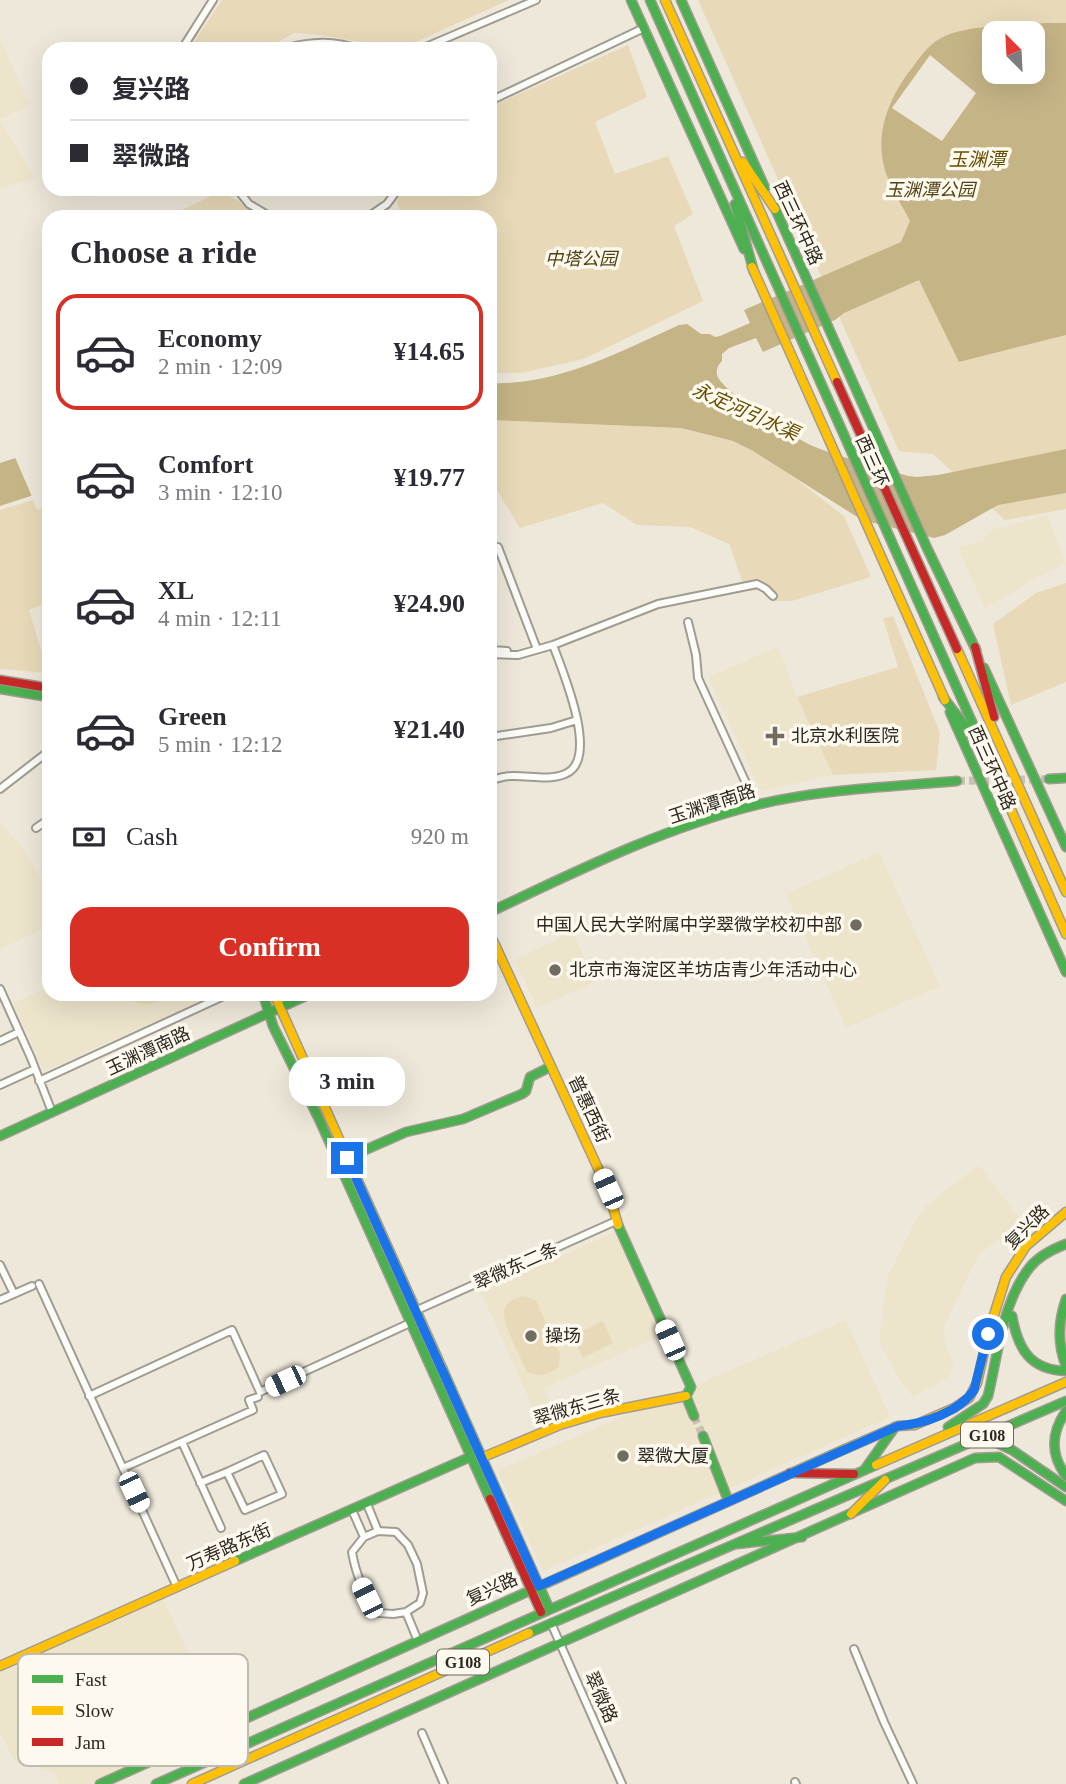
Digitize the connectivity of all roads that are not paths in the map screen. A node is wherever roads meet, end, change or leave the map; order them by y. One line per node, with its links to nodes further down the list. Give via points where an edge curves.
1 (213, 0): 8 (street)
2 (536, 0): 9 (street)
3 (631, 0): 7 (main road)
4 (650, 0): 12 (main road, 西三环)
5 (665, 0): 11 (main road, 西三环)
6 (681, 0): 15 (main road, 西三环中路)
7 (644, 28): 10 (street); 18 (main road)
8 (186, 42)
9 (437, 42)
10 (497, 98)
11 (728, 139): 15 (main road); 33 (main road, 西三环)
12 (724, 167): 18 (main road); 34 (main road, 西三环)
13 (243, 196): 16 (street)
14 (393, 196): 17 (street)
15 (775, 209): 23 (main road, 西三环中路)
16 (259, 210)
17 (378, 210)
18 (754, 272): 30 (main road, 西三环中路)
19 (498, 547): 24 (street)
20 (772, 596): 22 (street, via 757,584 686,597)
21 (688, 622): 41 (street, via 698,678)
22 (553, 645): 24 (street); 31 (street)
23 (975, 647): 33 (main road); 44 (main road, 西三环中路)
24 (537, 649): 25 (street, via 518,655)
25 (497, 653)
26 (0, 680): 27 (main road)
27 (42, 687)
28 (0, 689): 29 (main road)
29 (42, 696)
30 (943, 697): 34 (main road); 49 (main road, 西三环中路)
31 (577, 720): 32 (street); 37 (street, via 581,754 576,766 565,774)
32 (497, 736)
33 (1002, 747): 45 (main road, 西三环)
34 (984, 752): 47 (main road, 西三环)
35 (42, 756): 40 (street)
36 (1066, 778): 38 (main road)
37 (497, 779)
38 (1049, 779)
39 (957, 781): 41 (main road, 玉渊潭南路)
40 (0, 789)
41 (756, 805): 46 (main road, 玉渊潭南路, via 709,818 609,858)
42 (42, 824): 43 (street)
43 (36, 828)
44 (1066, 846)
45 (1066, 892)
46 (497, 909)
47 (1066, 934)
48 (497, 949): 59 (main road, 普惠西街)
49 (1066, 972)
50 (1, 992): 57 (street)
51 (213, 1001): 61 (street)
52 (265, 1001): 56 (main road)
53 (276, 1001): 55 (main road)
54 (294, 1001): 55 (main road, 玉渊潭南路)
55 (279, 1008): 56 (main road, 玉渊潭南路); 65 (main road)
56 (269, 1012): 63 (main road, 玉渊潭南路); 75 (main road)
57 (19, 1032): 58 (street); 60 (street)
58 (0, 1041)
59 (551, 1067): 65 (main road, via 530,1077 522,1094 463,1119 407,1132); 67 (main road, 普惠西街, via 608,1189)
60 (35, 1069): 61 (street); 62 (street)
61 (39, 1081): 63 (street)
62 (0, 1085)
63 (52, 1112): 64 (main road, 玉渊潭南路)
64 (0, 1136)
65 (347, 1158): 74 (main road)
66 (1066, 1212): 84 (main road, 复兴路, via 1026,1246 1010,1268 969,1398 915,1425)
67 (616, 1222): 74 (street, 翠微东二条); 79 (main road, 普惠西街, via 691,1387)
68 (1066, 1244): 73 (main road, via 1031,1266)
69 (0, 1265): 70 (street)
70 (14, 1294): 72 (street); 78 (street, via 36,1285)
71 (1066, 1299): 76 (main road, via 1058,1328)
72 (0, 1300)
73 (1011, 1307): 76 (main road, via 1015,1338 1026,1356 1049,1370); 88 (main road, via 983,1404)
74 (415, 1311): 90 (main road)
75 (410, 1323): 78 (street, via 260,1392 232,1330); 89 (main road)
76 (1066, 1368)
77 (1066, 1382): 88 (main road, G108)
78 (89, 1396): 91 (street)
79 (686, 1396): 83 (main road, 普惠西街); 90 (main road, 翠微东三条, via 560,1424)
80 (258, 1397): 87 (street, via 249,1401 253,1410)
81 (1066, 1401): 86 (main road, G108)
82 (1066, 1411): 96 (main road, via 1053,1440 1055,1460)
83 (694, 1416)
84 (895, 1427): 92 (main road); 94 (main road, 复兴路)
85 (703, 1436): 100 (main road)
86 (984, 1437): 97 (main road, G108); 99 (main road)
87 (182, 1442): 91 (street); 98 (street)
88 (919, 1445): 92 (main road, G108)
89 (470, 1457): 102 (main road, 万寿路东街); 111 (main road)
90 (481, 1458): 111 (main road)
91 (122, 1468): 110 (street)
92 (865, 1469): 95 (main road, G108)
93 (227, 1472): 93 (street, via 264,1455 282,1494 245,1510); 98 (street)
94 (790, 1473): 95 (main road); 100 (main road, 复兴路)
95 (854, 1474): 112 (main road, G108)
96 (1066, 1476)
97 (886, 1479): 104 (main road); 109 (main road, G108)
98 (200, 1483): 105 (street)
99 (1066, 1487)
100 (728, 1500): 111 (main road, 复兴路)
101 (1066, 1501): 104 (main road, via 999,1457 983,1456)
102 (367, 1504): 103 (main road, 万寿路东街); 106 (street)
103 (352, 1510): 107 (street); 110 (main road, 万寿路东街)
104 (851, 1514): 108 (main road)
105 (220, 1528)
106 (378, 1531): 107 (street); 113 (street, via 396,1532 417,1564 423,1593 419,1603)
107 (363, 1537): 113 (street, via 352,1552 367,1598 379,1612)
108 (802, 1537): 109 (main road); 116 (main road)
109 (737, 1544): 114 (main road, G108)
110 (177, 1587): 118 (main road, 万寿路东街)
111 (535, 1587): 112 (main road); 115 (main road, 复兴路)
112 (545, 1610): 123 (main road, G108)
113 (406, 1612): 115 (street)
114 (551, 1623): 116 (street, 翠微路); 124 (main road, G108)
115 (418, 1641): 121 (main road, 复兴路)
116 (559, 1643): 131 (main road); 133 (street, 翠微路)
117 (854, 1649): 134 (street)
118 (27, 1654)
119 (18, 1658): 120 (main road, 万寿路东街)
120 (0, 1666)
121 (248, 1717)
122 (422, 1733): 132 (street)
123 (248, 1743)
124 (248, 1759)
125 (140, 1766): 128 (main road, 复兴路)
126 (196, 1766): 129 (main road, G108)
127 (232, 1766): 130 (main road, G108)
128 (100, 1784)
129 (156, 1784)
130 (192, 1784)
131 (244, 1784)
132 (444, 1784)
133 (622, 1784)
134 (914, 1784)

